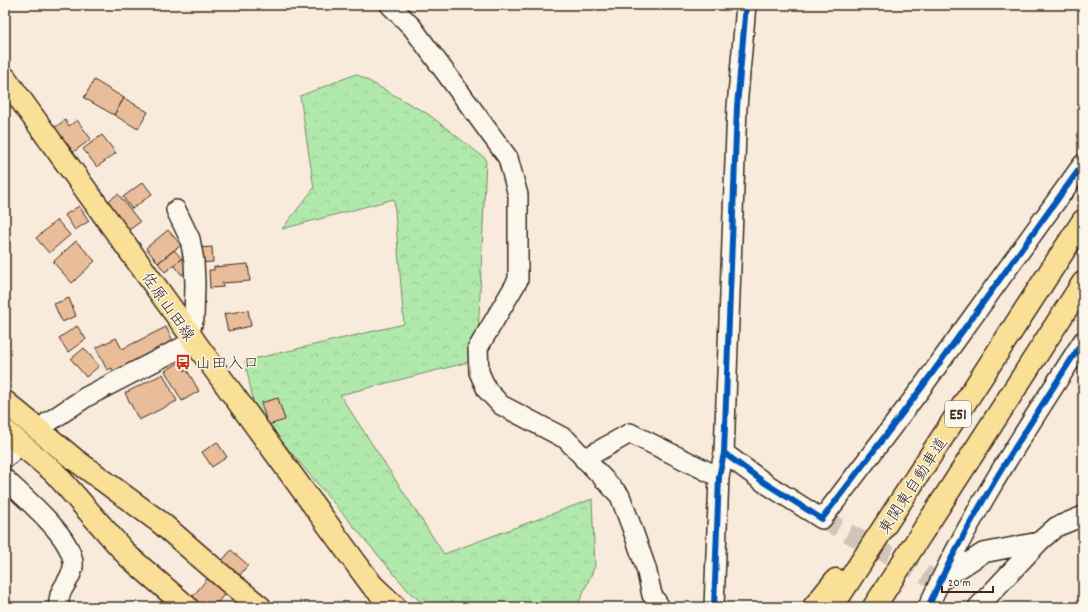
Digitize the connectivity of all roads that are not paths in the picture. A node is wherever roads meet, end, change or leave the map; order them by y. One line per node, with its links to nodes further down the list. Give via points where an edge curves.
1 (390, 5): 14 (street, via 412,27 508,158 518,195 518,280 478,348 478,372 487,390 501,405 566,440)
2 (746, 5): 13 (street, via 737,106)
3 (5, 78): 8 (main road, 佐原山田線)
4 (1083, 164): 13 (street, via 920,390 822,519)
5 (176, 210): 8 (street, via 190,239 194,261 194,318)
6 (1083, 221): 17 (main road, 東関東自動車道 / E51)
7 (1083, 283): 29 (main road, E51)
8 (191, 338): 11 (street); 24 (main road, 佐原山田線, via 354,562 372,585)
9 (1083, 341): 20 (street, via 1005,463)
10 (5, 402): 23 (main road, via 74,459 161,523)
11 (47, 422)
12 (5, 431): 22 (main road, via 54,472 128,556)
13 (724, 453): 15 (street)
14 (584, 459): 15 (street, via 630,433); 25 (street, via 620,496 646,568 652,595)
15 (719, 477): 26 (street)
16 (5, 479): 21 (street, via 47,518 61,536 72,557 73,567 61,593)
17 (909, 489): 27 (main road); 28 (main road, 東関東自動車道 / E51)
18 (1083, 516): 19 (street, via 1056,527)
19 (1039, 542): 20 (street, via 983,553); 31 (street)
20 (939, 582): 30 (street)
21 (58, 607)
22 (186, 607)
23 (260, 607)
24 (395, 607)
25 (660, 607)
26 (714, 607)
27 (814, 607)
28 (832, 607)
29 (874, 607)
30 (928, 607)
31 (978, 607)

